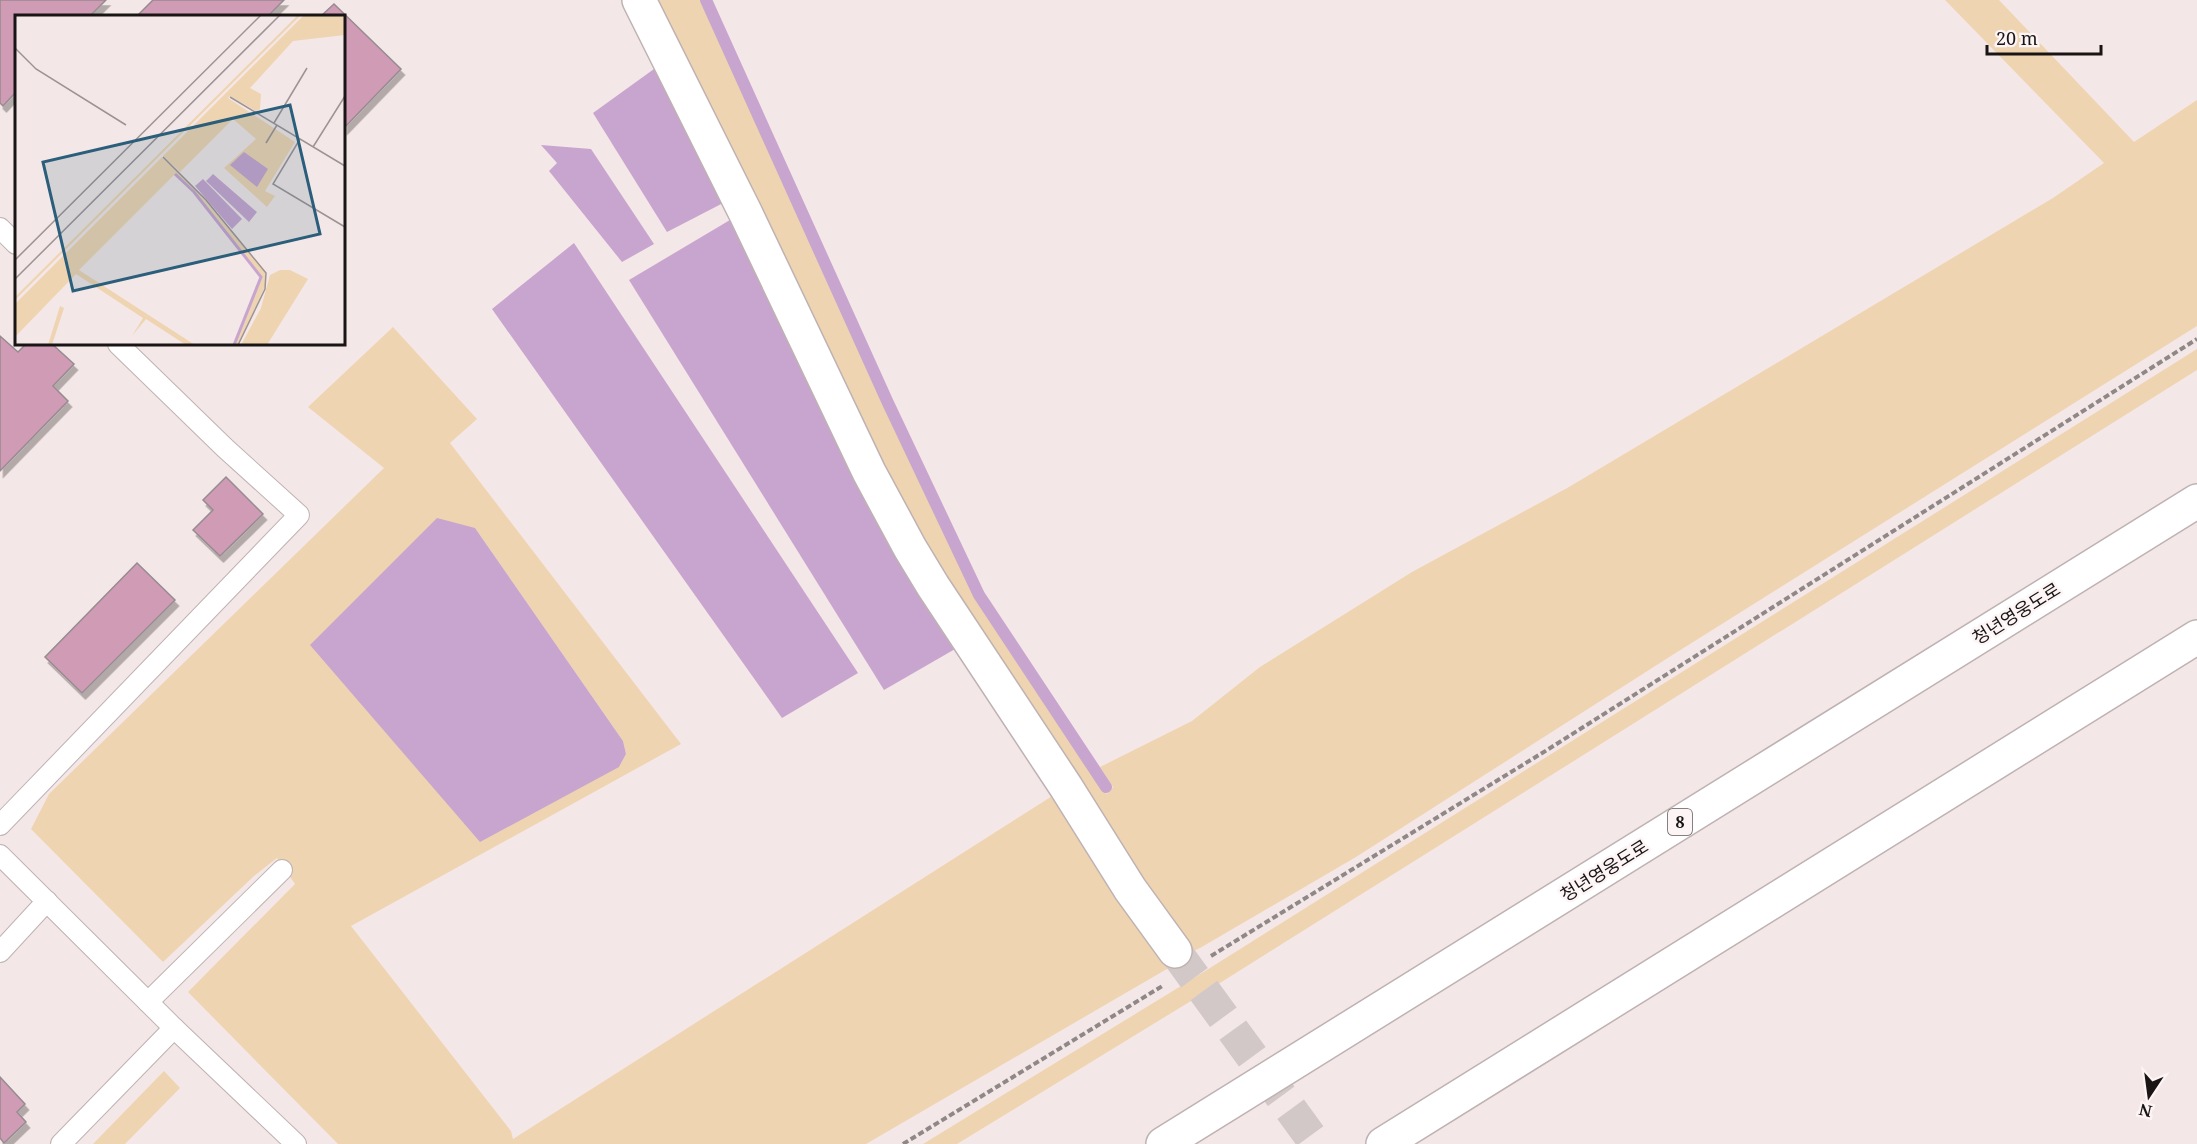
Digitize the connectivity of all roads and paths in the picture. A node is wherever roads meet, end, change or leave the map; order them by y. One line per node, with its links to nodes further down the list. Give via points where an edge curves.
1 (639, 0): 12 (main road, via 869,472 910,548)
2 (0, 228): 3 (lane)
3 (15, 243)
4 (2197, 339): 14 (path)
5 (119, 345): 8 (lane, via 299,515)
6 (2197, 501): 21 (main road, 청년영웅도로 / 8)
7 (2197, 637): 22 (main road)
8 (0, 825)
9 (0, 855): 11 (lane)
10 (282, 870): 16 (lane)
11 (47, 901): 13 (lane); 16 (lane)
12 (1174, 951)
13 (0, 952)
14 (1208, 959)
15 (1167, 983): 20 (path)
16 (148, 1002): 17 (lane)
17 (174, 1028): 18 (lane); 19 (lane)
18 (61, 1144)
19 (296, 1144)
20 (903, 1144)
21 (1163, 1144)
22 (1383, 1144)

